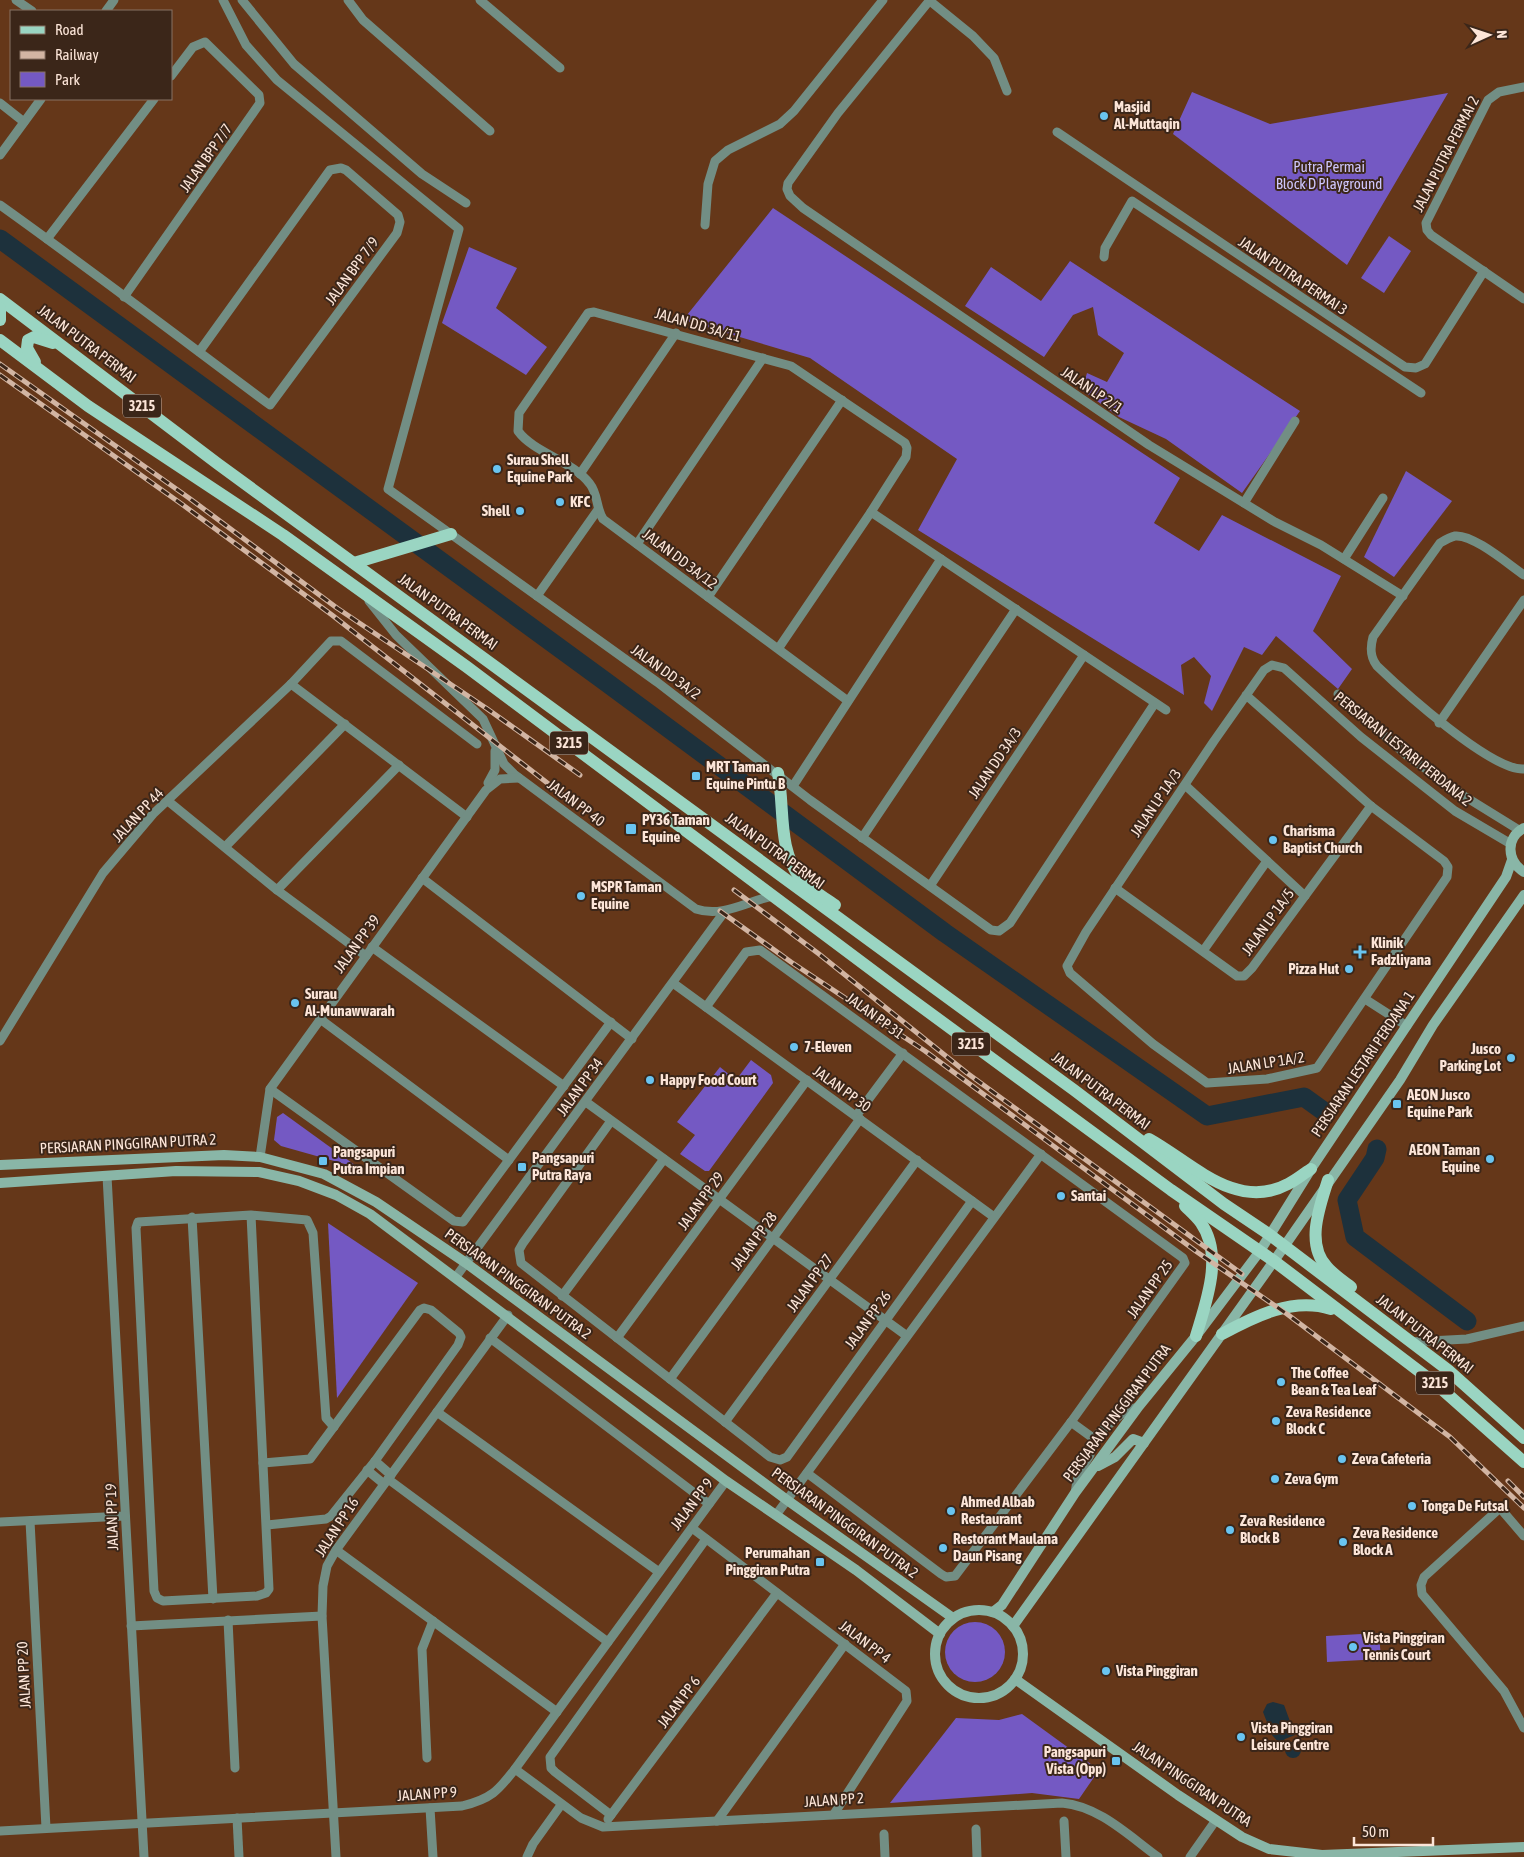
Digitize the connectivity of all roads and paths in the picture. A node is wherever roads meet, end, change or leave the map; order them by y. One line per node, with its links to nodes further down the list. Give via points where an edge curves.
1 (16, 0): 8 (street)
2 (222, 0): 45 (street, JALAN DD 3A/2, via 246,45 277,80 458,230 388,489)
3 (242, 0): 20 (street, via 294,64 422,174)
4 (348, 0): 17 (street, via 363,20)
5 (480, 0): 9 (street)
6 (883, 0): 22 (street, via 794,111 780,124 728,150 715,161 708,184)
7 (930, 1): 12 (street, via 994,58); 42 (street, JALAN LP 2/1, via 838,113 788,182 790,196 855,245 1150,445)
8 (31, 10)
9 (560, 68)
10 (172, 75): 26 (street, JALAN BPP 7/7, via 193,47 205,42 259,95 260,103)
11 (1524, 87): 25 (street, JALAN PUTRA PERMAI 2, via 1499,92 1488,100 1427,217 1427,230 1431,235)
12 (1006, 91)
13 (40, 100): 16 (street)
14 (153, 100): 23 (street)
15 (0, 103): 16 (street)
16 (24, 122): 19 (street)
17 (490, 131)
18 (1057, 132): 25 (street, JALAN PUTRA PERMAI 3, via 1405,368 1425,364)
19 (0, 155)
20 (466, 203)
21 (0, 205): 23 (street)
22 (706, 225)
23 (47, 239): 26 (street)
24 (1104, 257): 37 (street, via 1105,248 1132,201)
25 (1484, 271): 28 (street, JALAN PUTRA PERMAI 2)
26 (124, 297): 34 (street)
27 (0, 299): 33 (main road, JALAN PUTRA PERMAI / 3215)
28 (1524, 299)
29 (0, 308): 30 (main road)
30 (0, 320)
31 (676, 334): 35 (street, JALAN DD 3A/11); 40 (street); 40 (street, JALAN DD 3A/11, via 594,312 588,313 576,328 519,413 517,425 521,435)
32 (0, 340): 36 (main road, 3215)
33 (67, 348): 36 (main road, via 41,338 28,340 26,348 30,356); 49 (main road, JALAN PUTRA PERMAI / 3215)
34 (199, 352): 34 (street, JALAN BPP 7/9, via 326,173 335,168 346,170 398,215 399,228 270,405)
35 (764, 358): 38 (street, JALAN DD 3A/11, via 791,366); 46 (street)
36 (51, 378): 51 (main road, 3215)
37 (1421, 394)
38 (842, 400): 44 (street, JALAN DD 3A/11, via 902,440 907,448 907,454); 54 (street)
39 (1295, 421): 42 (street)
40 (580, 474): 43 (street, via 590,484)
41 (1383, 498): 48 (street)
42 (1244, 503): 48 (street, JALAN LP 2/1)
43 (598, 511): 46 (street, JALAN DD 3A/12, via 603,519); 52 (street)
44 (871, 512): 47 (street); 57 (street)
45 (451, 534): 49 (main road); 52 (street, JALAN DD 3A/2)
46 (637, 544): 54 (street, JALAN DD 3A/12)
47 (941, 559): 56 (street); 63 (street)
48 (1344, 559): 53 (street, JALAN LP 2/1)
49 (354, 563): 100 (main road, JALAN PUTRA PERMAI / 3215)
50 (1524, 575): 53 (street, via 1471,538 1454,536 1440,543)
51 (363, 592): 68 (street, JALAN PP 40, via 396,635 469,703); 92 (main road, 3215)
52 (537, 596): 72 (street, JALAN DD 3A/2)
53 (1403, 596): 66 (street, via 1373,637 1371,653 1377,666)
54 (708, 598): 57 (street, JALAN DD 3A/12)
55 (1524, 600): 66 (street)
56 (1016, 609): 58 (street); 81 (street)
57 (778, 649): 63 (street, JALAN DD 3A/12)
58 (1084, 655): 64 (street); 88 (street, JALAN DD 3A/3)
59 (1284, 668): 62 (street, JALAN LP 1A/3, via 1272,665 1264,670); 82 (street, PERSIARAN LESTARI PERDANA 2, via 1361,736 1455,811)
60 (292, 684): 67 (street); 69 (street, JALAN PP 44, via 329,643 341,641); 77 (street, JALAN PP 44)
61 (1338, 694): 80 (street, PERSIARAN LESTARI PERDANA 2, via 1406,754 1464,796)
62 (1246, 695): 74 (street, JALAN LP 1A/3); 78 (street)
63 (848, 702): 75 (street)
64 (1155, 703): 65 (street); 88 (street, via 1010,923 999,931 991,930)
65 (1166, 710)
66 (1439, 723): 71 (street, via 1509,767)
67 (345, 724): 70 (street); 83 (street)
68 (492, 734): 73 (street, JALAN PP 40, via 504,764); 76 (street, via 495,770)
69 (477, 744)
70 (399, 765): 79 (street); 90 (street)
71 (1524, 769)
72 (778, 773): 75 (main road)
73 (519, 778): 76 (street, JALAN PP 39, via 500,779); 94 (street, JALAN PP 40, via 696,909)
74 (1185, 785): 85 (street); 89 (street, JALAN LP 1A/3)
75 (787, 789): 81 (street, via 810,800); 100 (main road, via 783,837 801,879 887,944)
76 (486, 790): 79 (street, JALAN PP 39)
77 (168, 801): 83 (street); 107 (street, JALAN PP 44, via 104,873)
78 (1371, 806): 93 (street, JALAN LP 1A/5); 101 (street, JALAN LP 1A/2, via 1448,867 1447,877)
79 (467, 817): 87 (street, JALAN PP 39)
80 (1522, 829): 82 (street)
81 (862, 838): 88 (street)
82 (1511, 844): 84 (street)
83 (225, 847): 90 (street)
84 (1512, 860): 86 (street); 105 (street, PERSIARAN LESTARI PERDANA 1, via 1506,877)
85 (1267, 861): 93 (street); 96 (street)
86 (1524, 872)
87 (422, 878): 95 (street, JALAN PP 39); 104 (street)
88 (930, 886)
89 (1115, 888): 96 (street, JALAN LP 1A/5); 98 (street, JALAN LP 1A/3, via 1071,956 1067,966)
90 (277, 890): 97 (street)
91 (1524, 895): 124 (street, via 1433,1025 1395,1088)
92 (773, 896): 94 (street, JALAN PP 40); 126 (main road, 3215)
93 (1305, 896): 96 (street, JALAN LP 1A/5, via 1244,976 1237,976)
94 (725, 911): 99 (street, JALAN PP 34)
95 (372, 948): 97 (street, JALAN PP 39); 110 (street)
96 (1203, 951)
97 (366, 956): 103 (street, JALAN PP 39)
98 (1070, 973): 101 (street, JALAN LP 1A/2, via 1153,1044 1211,1084 1266,1079 1317,1068)
99 (673, 983): 102 (street, JALAN PP 30); 106 (street, JALAN PP 34)
100 (926, 983): 114 (main road, JALAN PUTRA PERMAI / 3215)
101 (1365, 999): 105 (street)
102 (706, 1007): 108 (street, JALAN PP 31, via 746,952 760,950); 109 (street, JALAN PP 30)
103 (320, 1019): 111 (street, JALAN PP 39); 119 (street)
104 (611, 1022): 106 (street); 110 (street)
105 (1407, 1026): 122 (street, PERSIARAN LESTARI PERDANA 1)
106 (632, 1039): 112 (street, JALAN PP 34)
107 (0, 1041)
108 (903, 1053): 113 (street, JALAN PP 28); 116 (street, JALAN PP 31)
109 (807, 1080): 113 (street, JALAN PP 30); 127 (street, JALAN PP 29)
110 (564, 1086): 119 (street)
111 (270, 1089): 117 (street, JALAN PP 39); 119 (street, via 454,1221 463,1222)
112 (586, 1102): 115 (street); 137 (street, JALAN PP 34)
113 (858, 1118): 120 (street, JALAN PP 30); 133 (street, JALAN PP 28)
114 (1113, 1120): 122 (main road, via 1165,1148 1225,1187 1247,1192 1270,1190 1287,1185); 132 (main road, JALAN PUTRA PERMAI / 3215)
115 (611, 1121): 118 (street); 140 (street, via 523,1243 518,1258)
116 (1041, 1154): 131 (street); 156 (street, JALAN PP 25, via 1183,1258 1185,1263)
117 (260, 1157): 121 (street, PERSIARAN PINGGIRAN PUTRA 2, via 224,1155); 137 (street, PERSIARAN PINGGIRAN PUTRA 2, via 324,1174 376,1202)
118 (664, 1159): 127 (street); 140 (street)
119 (509, 1160)
120 (917, 1160): 128 (street, JALAN PP 30); 139 (street, JALAN PP 27)
121 (0, 1165)
122 (1310, 1169): 132 (street, PERSIARAN LESTARI PERDANA 1)
123 (108, 1176): 125 (street, PERSIARAN PINGGIRAN PUTRA 2); 138 (street, PERSIARAN PINGGIRAN PUTRA 2, via 211,1170 259,1172 299,1181 336,1195 370,1214); 173 (street, JALAN PP 19)
124 (1328, 1180): 134 (street); 144 (main road, via 1316,1221 1319,1254 1326,1266 1375,1307)
125 (0, 1184)
126 (1171, 1190): 135 (main road, 3215); 148 (main road, via 1201,1223 1209,1239 1211,1282)
127 (719, 1200): 133 (street); 150 (street, JALAN PP 29)
128 (972, 1201): 131 (street, JALAN PP 30); 143 (street, JALAN PP 26)
129 (251, 1215): 130 (street); 157 (street, via 301,1218 307,1220 312,1228 326,1418); 163 (street)
130 (192, 1217): 183 (street); 183 (street, via 141,1220 136,1228 154,1591 163,1601)
131 (994, 1217): 147 (street)
132 (1270, 1235): 134 (main road, JALAN PUTRA PERMAI / 3215); 135 (street, PERSIARAN PINGGIRAN PUTRA)
133 (773, 1239): 139 (street); 152 (street, JALAN PP 28)
134 (1284, 1246): 136 (street); 144 (main road, JALAN PUTRA PERMAI / 3215)
135 (1260, 1251): 136 (main road, 3215); 148 (street, PERSIARAN PINGGIRAN PUTRA)
136 (1274, 1261): 141 (main road, 3215); 146 (street)
137 (466, 1263): 138 (street, JALAN PP 34); 170 (street, PERSIARAN PINGGIRAN PUTRA 2)
138 (455, 1278): 142 (street, PERSIARAN PINGGIRAN PUTRA 2)
139 (829, 1280): 143 (street); 155 (street, JALAN PP 27)
140 (562, 1296): 150 (street)
141 (1340, 1312): 146 (main road, via 1314,1304 1288,1308 1255,1316); 162 (main road, 3215, via 1436,1384)
142 (508, 1316): 149 (street, JALAN PP 16); 168 (street, PERSIARAN PINGGIRAN PUTRA 2)
143 (885, 1320): 147 (street); 155 (street, JALAN PP 26, via 788,1457 780,1460 770,1457)
144 (1385, 1323): 151 (main road, JALAN PUTRA PERMAI / 3215)
145 (1524, 1326): 151 (street, via 1467,1339)
146 (1222, 1334): 160 (street)
147 (907, 1336): 166 (street)
148 (1196, 1336): 153 (street, PERSIARAN PINGGIRAN PUTRA)
149 (490, 1338): 154 (street, JALAN PP 16); 171 (street)
150 (617, 1338): 152 (street)
151 (1410, 1342): 159 (main road, JALAN PUTRA PERMAI / 3215, via 1448,1370)
152 (670, 1379): 155 (street)
153 (1138, 1406): 158 (street, via 1120,1415); 164 (street, PERSIARAN PINGGIRAN PUTRA)
154 (437, 1412): 167 (street, JALAN PP 16); 181 (street)
155 (725, 1422)
156 (1071, 1422): 158 (street); 166 (street, JALAN PP 25, via 960,1571 950,1577 941,1574)
157 (334, 1427): 161 (street, via 420,1310 428,1308 456,1330 461,1336 458,1345); 163 (street, via 309,1460)
158 (1093, 1438): 169 (street, via 1090,1455 1078,1475)
159 (1524, 1438)
160 (1144, 1443): 164 (street, via 1133,1439 1115,1457); 190 (street)
161 (375, 1461): 165 (street); 167 (street)
162 (1524, 1462)
163 (263, 1463): 176 (street)
164 (1094, 1468): 169 (street, PERSIARAN PINGGIRAN PUTRA)
165 (367, 1470): 167 (street); 176 (street, via 328,1519)
166 (807, 1473): 170 (street)
167 (387, 1479): 180 (street, JALAN PP 16); 192 (street)
168 (726, 1481): 171 (street, JALAN PP 9); 172 (street, PERSIARAN PINGGIRAN PUTRA 2)
169 (1076, 1492): 184 (street, PERSIARAN PINGGIRAN PUTRA, via 1002,1605)
170 (787, 1500): 172 (street); 186 (street, PERSIARAN PINGGIRAN PUTRA 2)
171 (709, 1504): 177 (street, JALAN PP 9)
172 (776, 1515): 191 (street, PERSIARAN PINGGIRAN PUTRA 2)
173 (125, 1516): 174 (street); 189 (street, JALAN PP 19)
174 (30, 1521): 175 (street); 211 (street, JALAN PP 20)
175 (0, 1522)
176 (267, 1525): 183 (street, via 270,1584 266,1593)
177 (692, 1528): 179 (street, JALAN PP 4); 181 (street, JALAN PP 9)
178 (1524, 1536): 196 (street, via 1500,1508 1424,1577 1421,1585 1422,1594 1504,1691)
179 (706, 1539): 182 (street, JALAN PP 4); 204 (street, via 553,1752 550,1763 555,1772)
180 (336, 1550): 185 (street, JALAN PP 16, via 327,1566); 188 (street)
181 (659, 1572): 192 (street, JALAN PP 9)
182 (777, 1593): 193 (street, JALAN PP 4); 204 (street, JALAN PP 6)
183 (213, 1599)
184 (993, 1612): 186 (street, via 965,1612); 190 (street)
185 (322, 1616): 187 (street); 202 (street, JALAN PP 16)
186 (953, 1618): 191 (street)
187 (228, 1620): 189 (street); 198 (street)
188 (433, 1621): 195 (street); 197 (street, via 422,1649)
189 (131, 1626): 209 (street, JALAN PP 19)
190 (1013, 1626): 194 (street, via 1021,1641 1023,1658)
191 (940, 1634): 194 (street, via 936,1663 951,1688 978,1698 992,1696)
192 (608, 1642): 195 (street, JALAN PP 9)
193 (845, 1644): 203 (street, JALAN PP 4, via 903,1688 907,1701); 207 (street)
194 (1015, 1679): 206 (street, JALAN PINGGIRAN PUTRA)
195 (557, 1712): 199 (street, JALAN PP 9)
196 (1524, 1728)
197 (427, 1758)
198 (235, 1768)
199 (515, 1769): 200 (street, JALAN PP 2); 201 (street, JALAN PP 9, via 497,1792 482,1800 462,1806)
200 (561, 1805): 210 (street, JALAN PP 2, via 591,1824); 221 (street)
201 (430, 1808): 202 (street, JALAN PP 9); 220 (street)
202 (333, 1813): 205 (street, JALAN PP 9); 219 (street, JALAN PP 16)
203 (834, 1814): 207 (street, JALAN PP 2); 225 (street, JALAN PP 2, via 1074,1804 1097,1813)
204 (611, 1815): 210 (street, JALAN PP 6)
205 (237, 1818): 209 (street, JALAN PP 9); 218 (street)
206 (1216, 1820): 216 (street, JALAN PINGGIRAN PUTRA, via 1242,1837 1269,1848); 226 (street)
207 (717, 1821): 210 (street, JALAN PP 2)
208 (1064, 1821): 224 (street)
209 (143, 1823): 211 (street, JALAN PP 9); 217 (street, JALAN PP 19)
210 (603, 1827)
211 (46, 1828): 213 (street, JALAN PP 9)
212 (976, 1829): 223 (street)
213 (0, 1830)
214 (884, 1834): 222 (street)
215 (1524, 1847): 216 (street, JALAN PINGGIRAN PUTRA)
216 (1322, 1856)
217 (144, 1857)
218 (239, 1857)
219 (336, 1857)
220 (433, 1857)
221 (527, 1857)
222 (885, 1857)
223 (977, 1857)
224 (1066, 1857)
225 (1158, 1857)
226 (1190, 1857)

